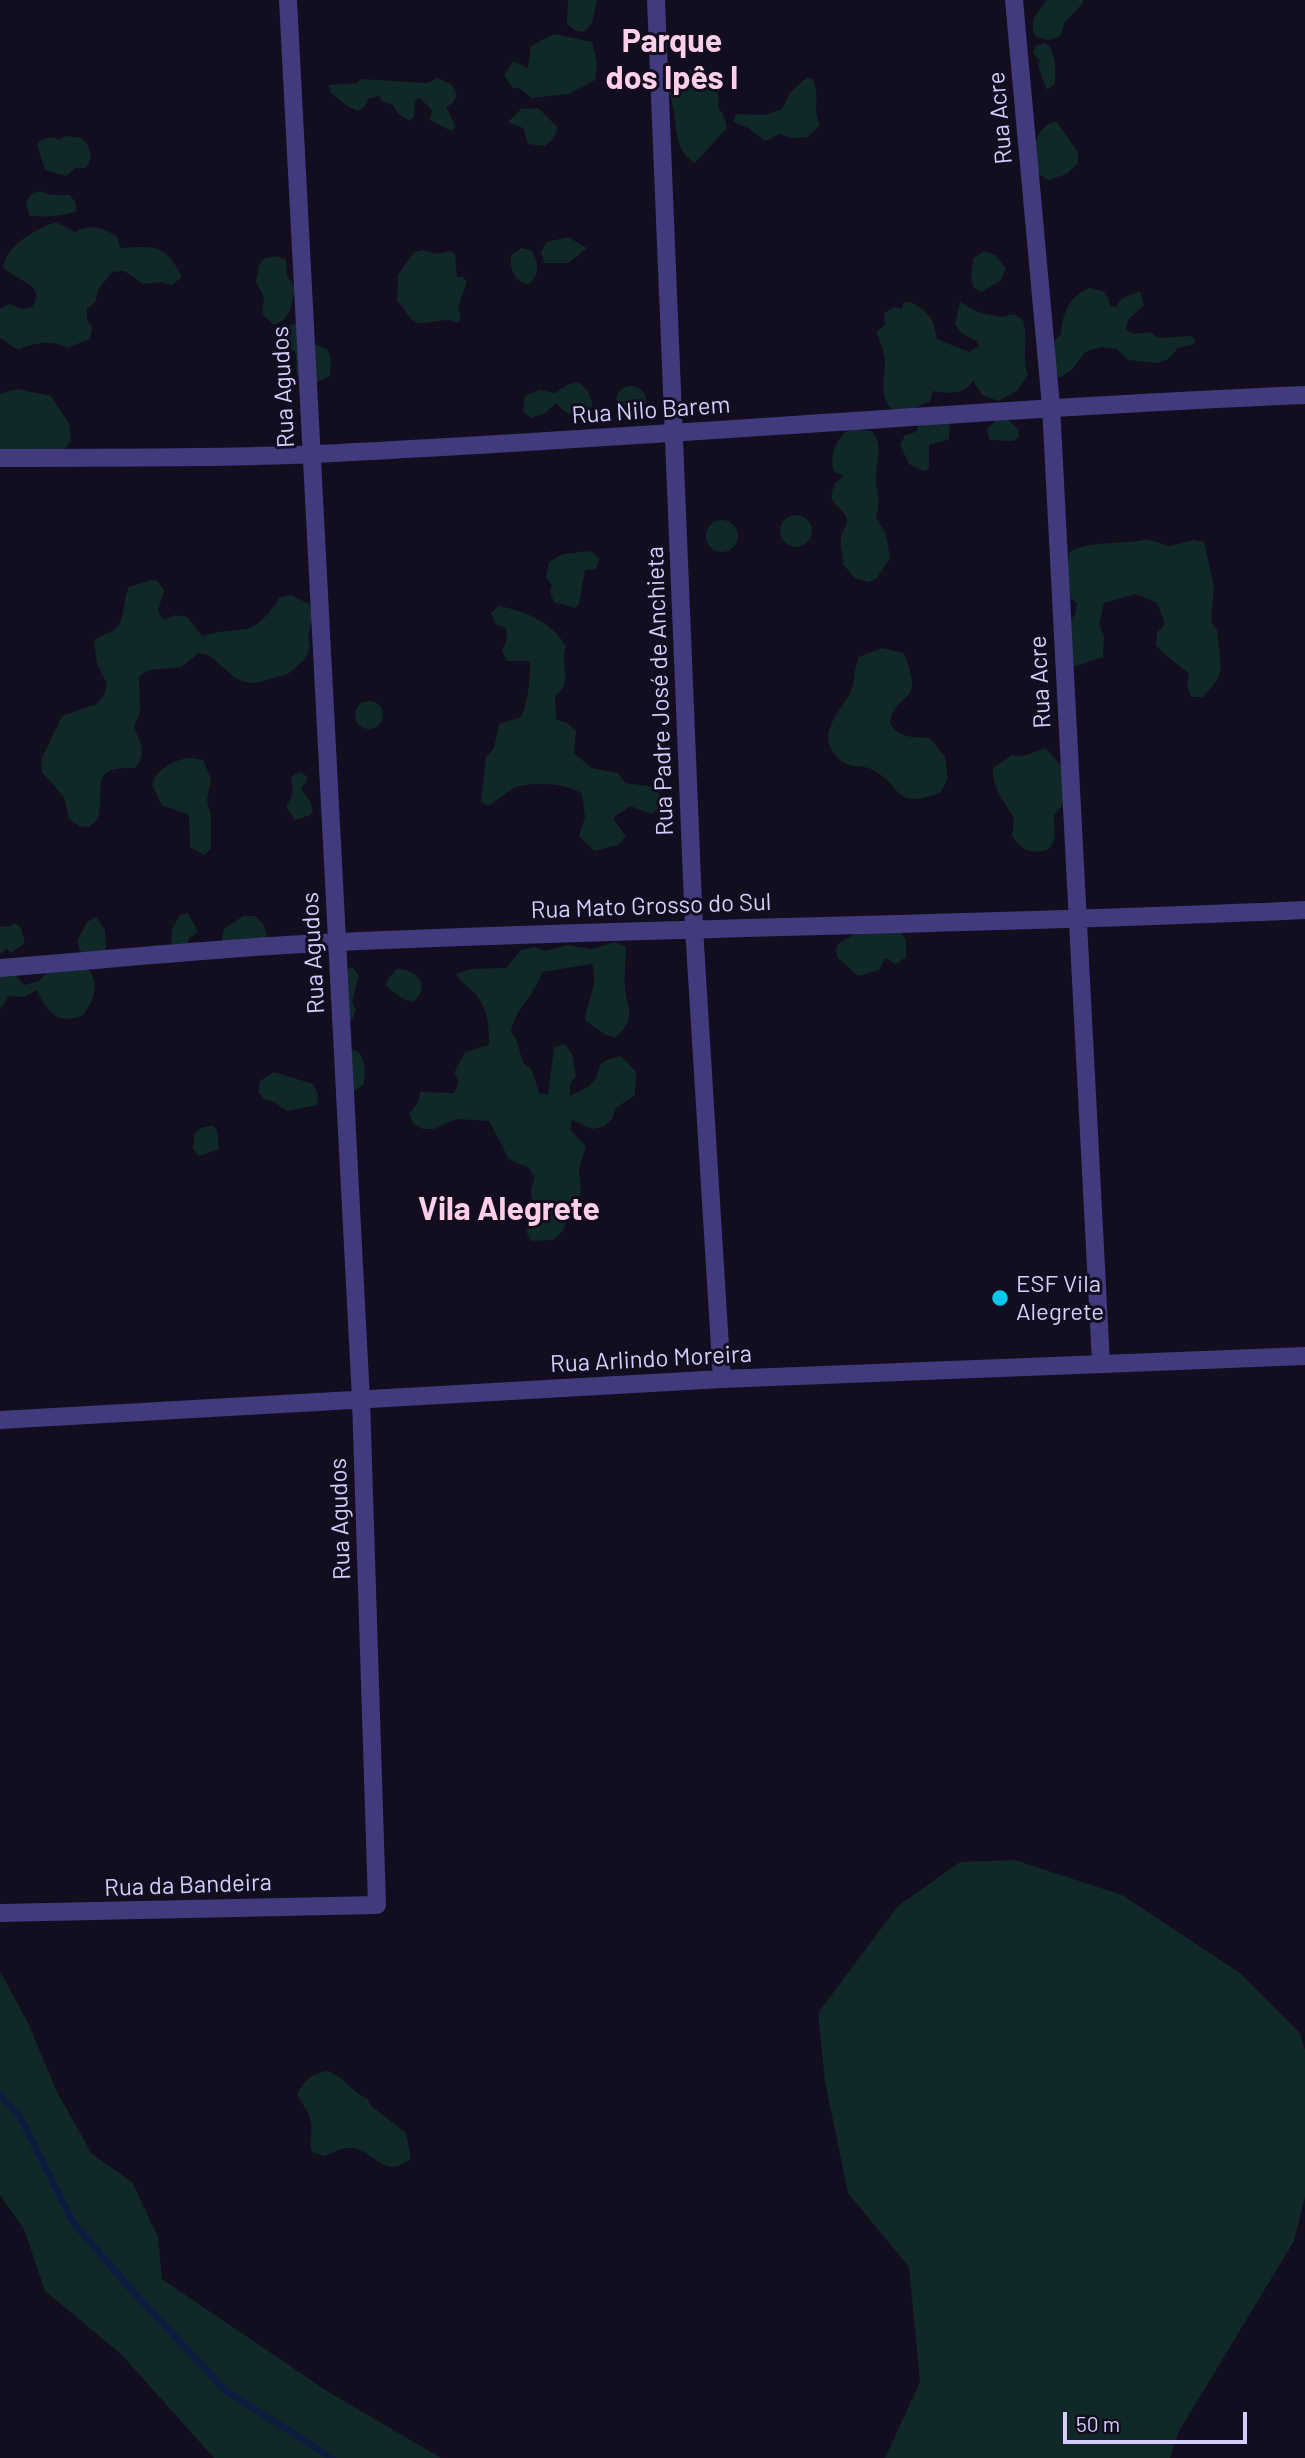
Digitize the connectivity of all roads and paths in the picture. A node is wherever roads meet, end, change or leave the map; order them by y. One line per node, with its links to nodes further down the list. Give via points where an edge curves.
1 (288, 0): 7 (street, Rua Agudos)
2 (656, 0): 6 (street, Rua Padre José de Anchieta)
3 (1014, 0): 5 (street, Rua Acre)
4 (1305, 395): 5 (street, Rua Nilo Barem)
5 (1051, 406): 6 (street, Rua Nilo Barem); 10 (street, Rua Acre)
6 (674, 434): 7 (street, Rua Nilo Barem); 11 (street, Rua Padre José de Anchieta)
7 (311, 454): 8 (street, Rua Nilo Barem); 12 (street, Rua Agudos)
8 (0, 458)
9 (1305, 910): 10 (street, Rua Mato Grosso do Sul)
10 (1076, 921): 11 (street, Rua Mato Grosso do Sul); 15 (street, Rua Acre)
11 (694, 928): 12 (street, Rua Mato Grosso do Sul); 16 (street, Rua Padre José de Anchieta)
12 (337, 942): 13 (street, Rua Mato Grosso do Sul); 17 (street, Rua Agudos)
13 (0, 968)
14 (1305, 1356): 15 (street, Rua Arlindo Moreira)
15 (1101, 1363): 16 (street, Rua Arlindo Moreira)
16 (722, 1379): 17 (street, Rua Arlindo Moreira)
17 (361, 1399): 18 (street, Rua Arlindo Moreira); 19 (street, Rua Agudos)
18 (0, 1420)
19 (377, 1905): 20 (street, Rua da Bandeira)
20 (0, 1913)

